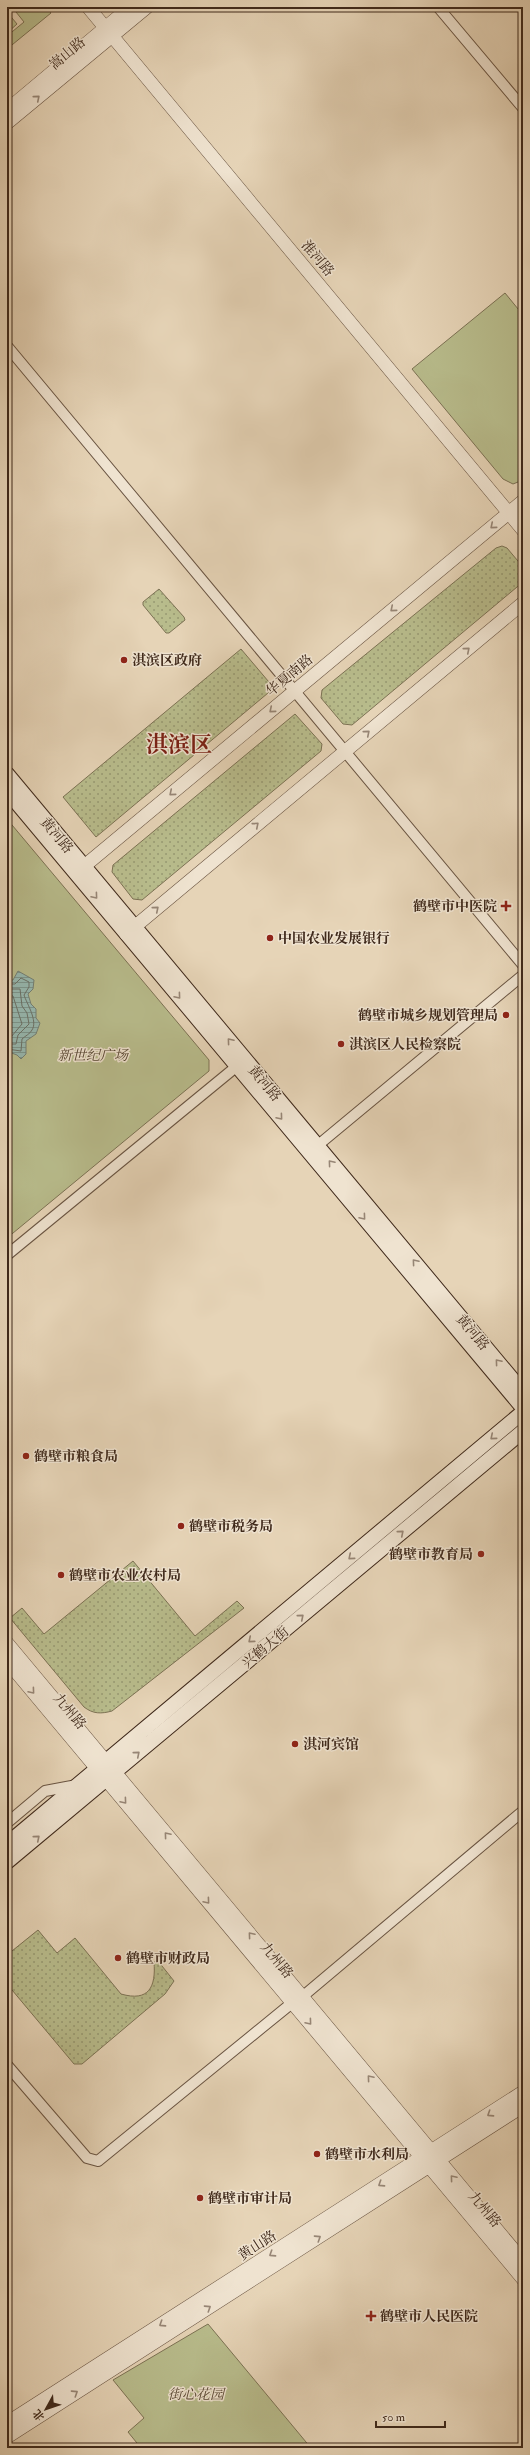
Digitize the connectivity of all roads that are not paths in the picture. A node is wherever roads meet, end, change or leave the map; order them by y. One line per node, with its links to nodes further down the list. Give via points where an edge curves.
1 (88, 7): 5 (street, 淮河路)
2 (130, 7): 5 (street, 嵩山路)
3 (146, 7): 5 (street, 嵩山路)
4 (438, 7): 6 (street)
5 (109, 32): 7 (street, 嵩山路); 8 (street, 嵩山路, one-way to 5); 11 (street, 淮河路)
6 (523, 108)
7 (7, 110)
8 (7, 123)
9 (7, 346): 14 (street)
10 (523, 501): 11 (street, 华夏南路)
11 (509, 513): 12 (street, 淮河路); 14 (street, 华夏南路, one-way to 14)
12 (523, 530)
13 (523, 603): 15 (street, one-way to 13)
14 (295, 691): 15 (street); 18 (street, 华夏南路, one-way to 18)
15 (345, 751): 19 (street, one-way to 15); 20 (street)
16 (7, 774): 18 (main road, 黄河路)
17 (7, 791): 18 (main road, 黄河路)
18 (80, 870): 19 (main road, 黄河路)
19 (130, 930): 22 (main road, 黄河路)
20 (523, 965)
21 (523, 975): 23 (street)
22 (241, 1063): 23 (main road, 黄河路); 24 (street); 26 (main road, 黄河路, one-way to 26)
23 (318, 1146): 25 (main road, 黄河路, one-way to 23)
24 (7, 1255)
25 (523, 1392)
26 (523, 1408)
27 (523, 1412): 31 (main road, 兴鹤大街, one-way to 31)
28 (523, 1431): 32 (main road, 兴鹤大街, one-way to 28)
29 (7, 1643): 31 (street, 九州路)
30 (7, 1661): 31 (street, 九州路, one-way to 31)
31 (102, 1765): 32 (street, 九州路); 33 (main road, 兴鹤大街)
32 (111, 1776): 37 (main road, 兴鹤大街, one-way to 32); 38 (street, 九州路)
33 (79, 1784): 35 (street, via 45,1791); 36 (main road, 兴鹤大街)
34 (523, 1811): 38 (street)
35 (7, 1823)
36 (7, 1844)
37 (7, 1862)
38 (297, 2000): 39 (street, via 98,2161 87,2158); 42 (street, 九州路)
39 (7, 2065)
40 (523, 2092): 42 (street, 黄山路, one-way to 42)
41 (523, 2106): 42 (street, 黄山路)
42 (430, 2159): 43 (street, 九州路, one-way to 42); 44 (street, 九州路); 45 (street, 黄山路, one-way to 45); 46 (street, 黄山路, one-way to 42)
43 (523, 2261)
44 (523, 2279)
45 (7, 2423)
46 (7, 2437)

